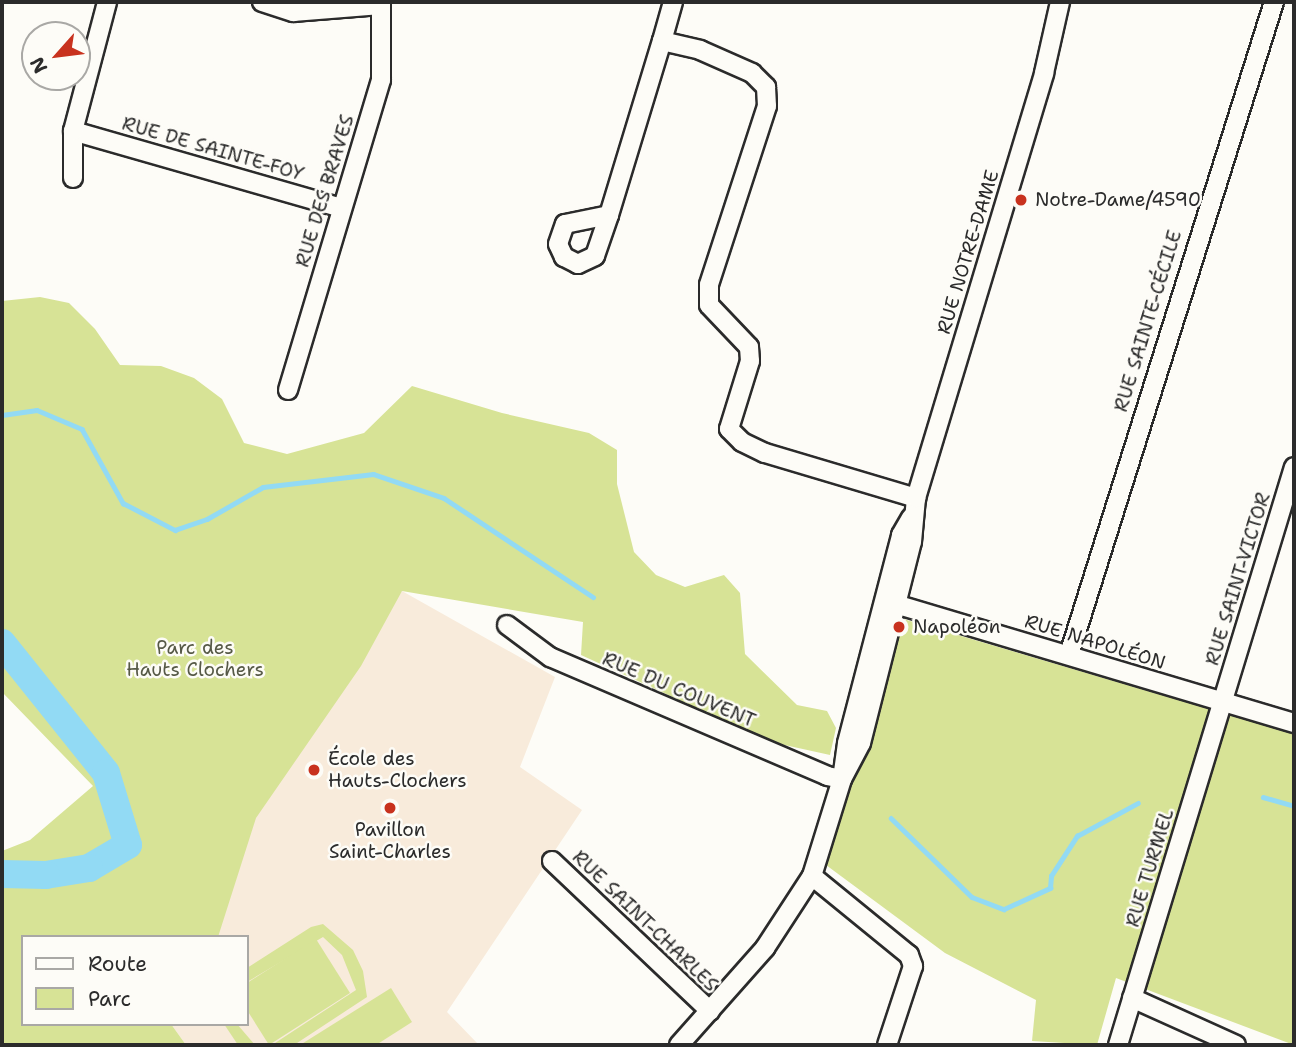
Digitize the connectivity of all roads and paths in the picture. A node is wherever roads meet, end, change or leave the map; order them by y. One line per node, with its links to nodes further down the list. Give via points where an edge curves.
1 (107, 2): 8 (street)
2 (262, 2): 6 (street, via 293,12)
3 (673, 2): 7 (street)
4 (1060, 2): 14 (street, RUE NOTRE-DAME, via 1044,73)
5 (1274, 2): 17 (street, RUE SAINTE-CÉCILE)
6 (381, 3): 10 (street, RUE DES BRAVES, via 382,80)
7 (662, 41): 11 (street); 14 (street, via 700,50 752,74 766,87 768,106 709,285 709,305 749,347 750,361 729,429 742,442 765,453)
8 (73, 131): 9 (street); 10 (street, RUE DE SAINTE-FOY)
9 (73, 178)
10 (341, 208): 12 (street, RUE DES BRAVES)
11 (609, 215)
12 (288, 390)
13 (1294, 467): 18 (street, RUE SAINT-VICTOR)
14 (914, 506): 15 (street, RUE NOTRE-DAME, via 912,542)
15 (890, 602): 17 (street, RUE NAPOLÉON); 20 (street, RUE NOTRE-DAME, via 862,743)
16 (507, 625): 20 (street, RUE DU COUVENT, via 550,657)
17 (1069, 655): 18 (street, RUE NAPOLÉON)
18 (1223, 703): 19 (street, RUE NAPOLÉON); 23 (street, RUE TURMEL)
19 (1294, 723)
20 (842, 779): 22 (street, RUE NOTRE-DAME)
21 (552, 860): 24 (street, RUE SAINT-CHARLES)
22 (812, 876): 24 (street, RUE NOTRE-DAME, via 765,947); 26 (street, via 909,954 912,967)
23 (1132, 998): 27 (street, RUE TURMEL); 28 (street)
24 (710, 1011): 25 (street, RUE NOTRE-DAME)
25 (679, 1045)
26 (887, 1045)
27 (1118, 1045)
28 (1236, 1045)

